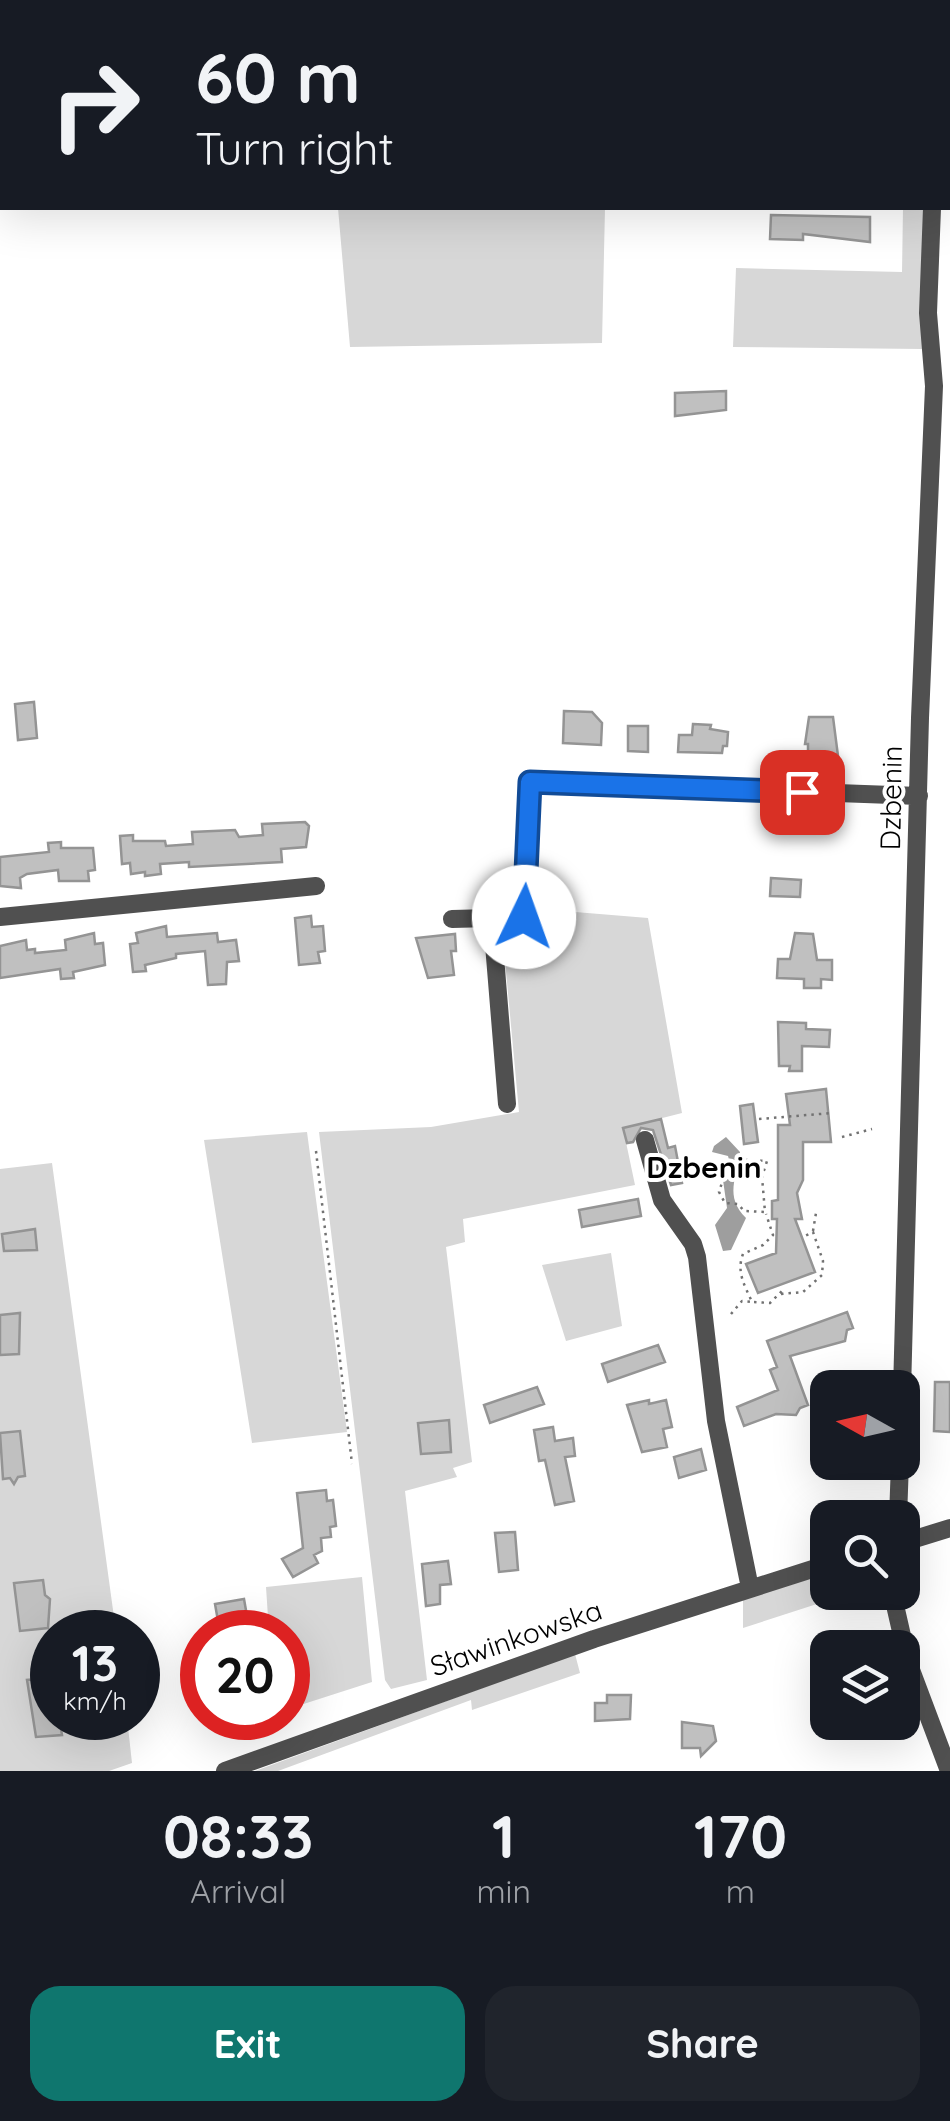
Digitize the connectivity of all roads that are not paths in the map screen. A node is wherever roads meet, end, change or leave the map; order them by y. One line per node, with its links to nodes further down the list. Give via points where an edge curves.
1 (932, 210): 2 (street, Dzbenin, via 928,313 934,386)
2 (918, 796): 6 (street, via 530,782 524,917); 9 (street, Dzbenin)
3 (316, 886): 4 (street)
4 (0, 917)
5 (452, 919): 6 (street)
6 (492, 920): 7 (street)
7 (507, 1104)
8 (645, 1140): 13 (street, via 662,1200 697,1257 716,1421)
9 (903, 1370)
10 (950, 1528): 11 (street)
11 (920, 1537)
12 (810, 1570): 13 (street, Sławinkowska)
13 (750, 1588): 15 (street, Sławinkowska)
14 (896, 1610): 16 (street)
15 (225, 1771)
16 (949, 1771)

